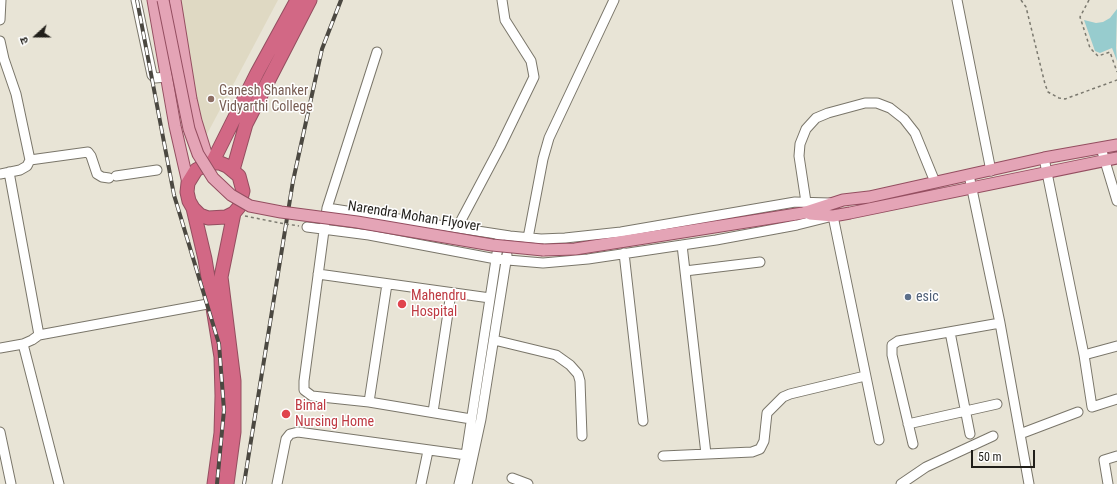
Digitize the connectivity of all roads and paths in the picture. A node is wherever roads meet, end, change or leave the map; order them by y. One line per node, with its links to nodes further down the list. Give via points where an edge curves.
1 (1, 0): 13 (street)
2 (136, 0): 17 (street, via 152,75 155,78)
3 (153, 0): 17 (main road)
4 (163, 0): 41 (main road, Narendra Mohan Flyover, bridge, via 189,128 198,154 213,178 231,195 250,206 492,245 543,250 589,247)
5 (175, 0): 25 (main road, via 191,99)
6 (297, 0): 25 (highway)
7 (310, 0): 27 (highway, via 246,124)
8 (502, 0): 44 (street, via 505,20 531,61 534,77)
9 (614, 0): 48 (street, via 549,138)
10 (957, 0): 28 (street)
11 (1021, 0): 18 (path, via 1026,7 1048,92 1065,99)
12 (1089, 0): 16 (path, via 1080,17 1090,48 1098,56 1110,52)
13 (0, 20)
14 (0, 41): 23 (street, via 16,94)
15 (377, 52): 39 (street)
16 (1117, 72)
17 (167, 78): 33 (main road)
18 (1117, 80)
19 (1117, 145): 20 (main road, Narendra Mohan Flyover)
20 (1101, 148): 21 (main road, Narendra Mohan Flyover); 24 (street)
21 (1044, 158): 28 (main road, Narendra Mohan Flyover); 30 (street)
22 (1117, 158): 24 (main road, Narendra Mohan Flyover)
23 (30, 160): 26 (street, via 88,152 99,176 112,177); 29 (street, via 27,166)
24 (1105, 160): 30 (main road, Narendra Mohan Flyover); 35 (street)
25 (211, 163): 27 (highway); 33 (highway, via 196,170)
26 (157, 170)
27 (233, 170): 40 (highway, via 240,179 243,191 242,199)
28 (991, 171): 31 (main road, Narendra Mohan Flyover)
29 (4, 173): 62 (street)
30 (1048, 173): 34 (main road, Narendra Mohan Flyover); 67 (street)
31 (969, 175): 32 (main road, Narendra Mohan Flyover); 34 (street)
32 (935, 182): 36 (street, via 915,133 904,119 890,108 877,103 865,103 816,118 806,129 800,144 799,156); 37 (main road, Narendra Mohan Flyover)
33 (188, 183): 38 (highway, via 188,196)
34 (971, 187): 42 (main road, Narendra Mohan Flyover); 60 (street)
35 (1117, 201)
36 (806, 202): 37 (street); 48 (street, via 621,232 565,238)
37 (836, 203): 41 (main road, Narendra Mohan Flyover)
38 (193, 208): 40 (highway, via 208,218 217,219); 59 (highway)
39 (327, 208): 44 (street); 45 (street)
40 (234, 213): 43 (path, bridge); 94 (highway, via 221,276 234,381 234,432)
41 (803, 213): 42 (main road, Narendra Mohan Flyover)
42 (833, 216): 49 (street, via 797,225); 68 (street)
43 (303, 226): 45 (street)
44 (457, 228): 46 (street)
45 (324, 229): 51 (street); 55 (street)
46 (499, 234): 47 (street); 51 (street)
47 (510, 236): 48 (street); 52 (street)
48 (528, 238)
49 (682, 245): 50 (street); 54 (street)
50 (624, 253): 52 (street, via 543,263); 76 (street)
51 (496, 258): 52 (street); 58 (street)
52 (507, 260): 63 (street)
53 (760, 262): 54 (street)
54 (685, 271): 86 (street)
55 (318, 274): 56 (street); 70 (street, via 304,390 312,396)
56 (387, 284): 57 (street); 70 (street)
57 (452, 292): 58 (street); 73 (street)
58 (490, 298): 75 (street)
59 (213, 303): 62 (street); 93 (highway, via 221,357 222,396 221,433)
60 (1000, 323): 61 (street); 79 (street)
61 (950, 332): 72 (street); 77 (street, via 898,341 892,345)
62 (38, 335): 64 (street)
63 (494, 340): 80 (street, via 556,355 578,374); 98 (street)
64 (23, 344): 66 (street); 92 (street)
65 (1117, 346): 67 (street)
66 (0, 348)
67 (1084, 355): 69 (street, via 1092,407)
68 (866, 376): 83 (street); 86 (street, via 783,397 767,413 764,441 760,449 752,452)
69 (1117, 400)
70 (369, 402): 73 (street)
71 (996, 404): 72 (street)
72 (966, 410): 77 (street); 78 (street)
73 (433, 412): 75 (street)
74 (1078, 412): 79 (street)
75 (471, 419): 87 (street)
76 (643, 421)
77 (908, 424): 84 (street)
78 (970, 434)
79 (1020, 434): 101 (street)
80 (582, 436)
81 (992, 436): 100 (street, via 926,467)
82 (1, 438): 91 (street)
83 (878, 440)
84 (913, 444)
85 (428, 451): 87 (street); 95 (street, via 298,432 290,434 286,439); 96 (street)
86 (706, 454): 88 (street)
87 (466, 455): 97 (street)
88 (663, 456)
89 (1117, 456): 102 (street, via 1104,460)
90 (512, 478): 99 (street)
91 (11, 484)
92 (59, 484)
93 (214, 484)
94 (226, 484)
95 (277, 484)
96 (421, 484)
97 (459, 484)
98 (467, 484)
99 (528, 484)
100 (901, 484)
101 (1029, 484)
102 (1108, 484)

